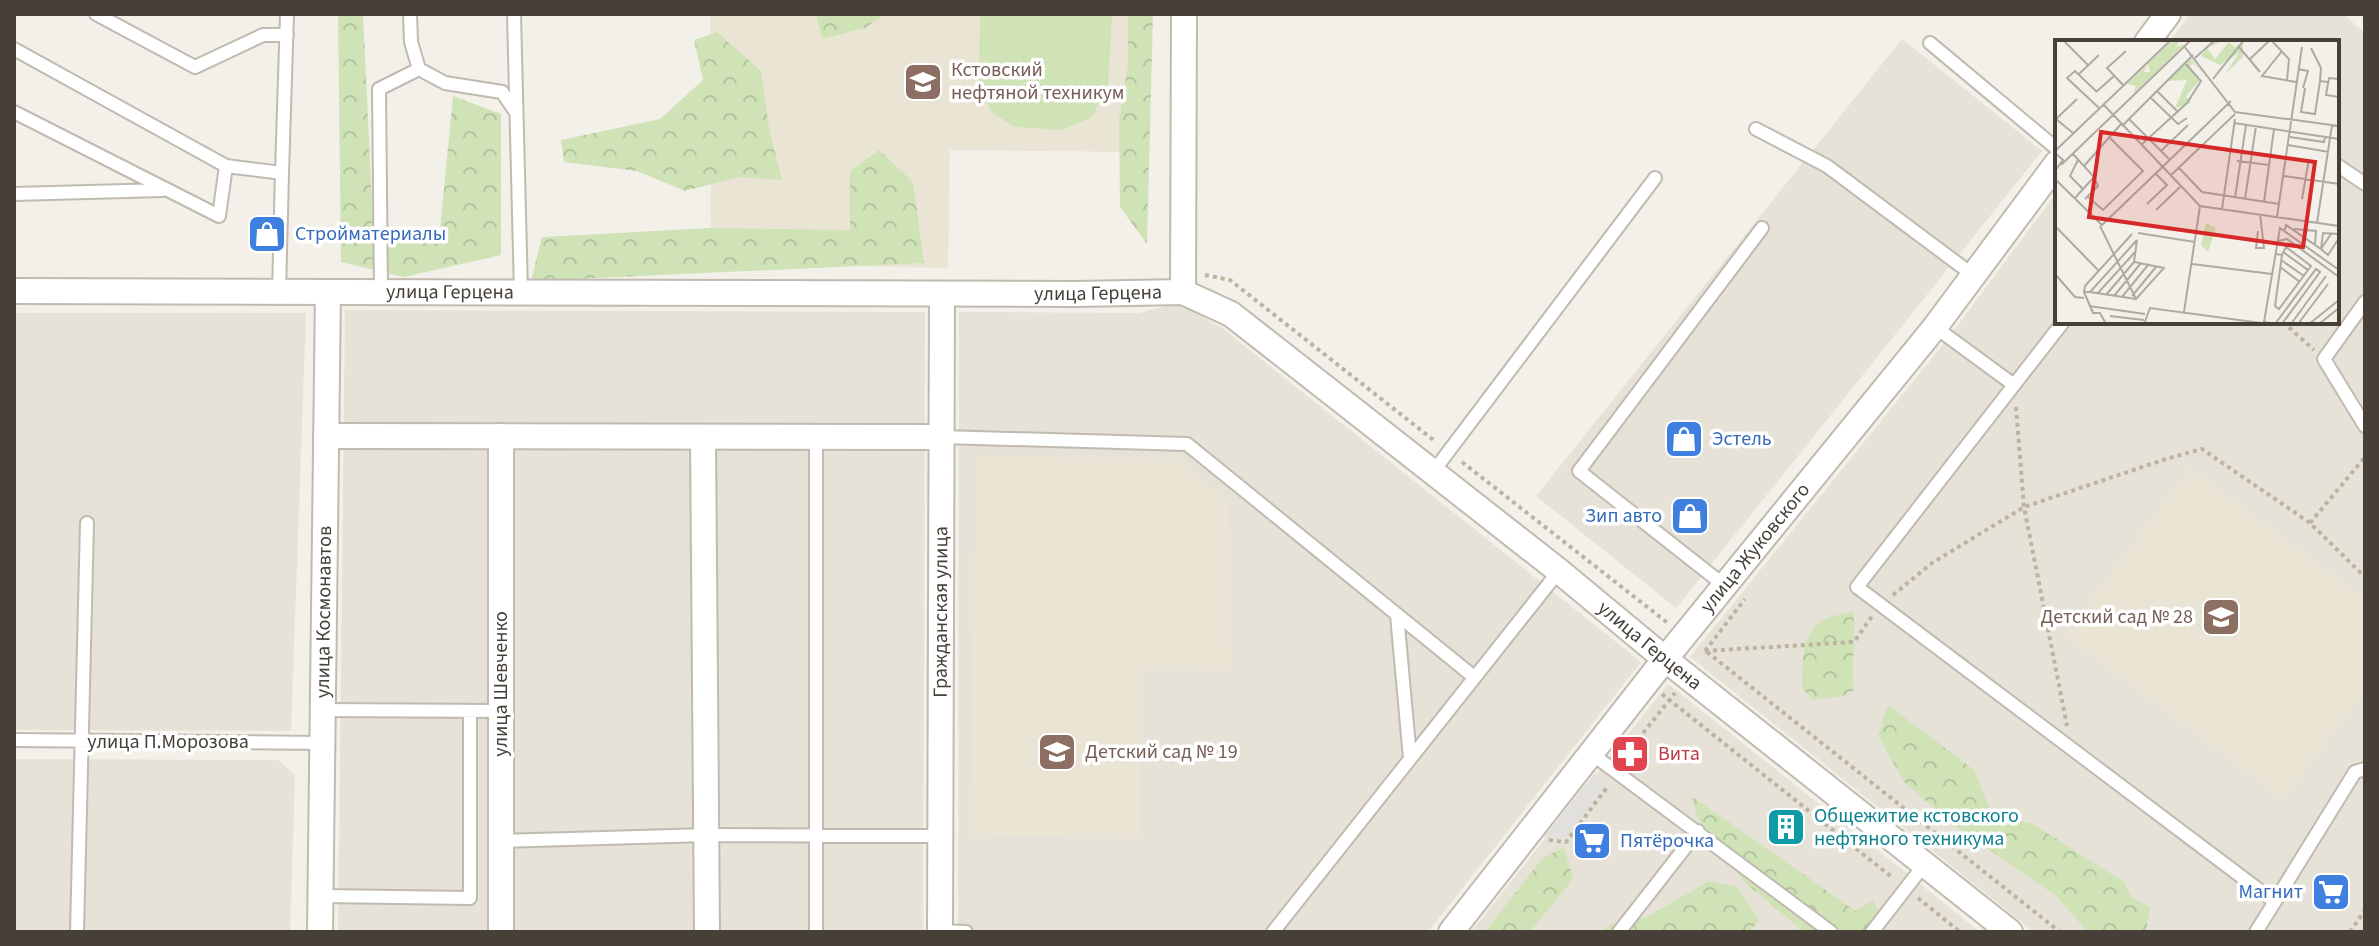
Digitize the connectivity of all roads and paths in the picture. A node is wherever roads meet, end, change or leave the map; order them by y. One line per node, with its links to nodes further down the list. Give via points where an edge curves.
1 (96, 14): 7 (lane, via 195,67 263,35)
2 (287, 14): 7 (lane)
3 (410, 14): 11 (lane)
4 (514, 14): 12 (lane)
5 (1184, 14): 27 (street)
6 (2168, 14): 8 (street)
7 (287, 35): 20 (lane)
8 (2148, 40)
9 (1930, 43): 16 (lane)
10 (14, 49): 17 (lane)
11 (419, 69): 12 (lane, via 445,83 502,92); 31 (lane, via 379,89)
12 (515, 111): 32 (lane)
13 (14, 112): 14 (lane)
14 (20, 118): 23 (lane)
15 (1756, 129): 26 (lane, via 1827,166)
16 (2055, 147)
17 (226, 166): 20 (lane); 23 (lane, via 219,216)
18 (2055, 166): 26 (street, улица Жуковского)
19 (2339, 166): 22 (lane)
20 (282, 173): 29 (lane)
21 (1655, 178): 46 (lane)
22 (2365, 184)
23 (165, 190): 24 (lane)
24 (14, 194)
25 (1762, 228): 54 (lane, via 1579,471)
26 (1973, 275): 37 (street, улица Жуковского)
27 (1182, 281): 33 (street, улица Герцена); 46 (path, via 1230,280); 48 (street, улица Герцена)
28 (14, 291): 29 (street, улица Герцена)
29 (279, 292): 30 (street, улица Герцена)
30 (328, 292): 31 (street, улица Герцена); 41 (street, улица Космонавтов)
31 (381, 292): 32 (street, улица Герцена)
32 (521, 293): 33 (street, улица Герцена)
33 (942, 294): 45 (street, Гражданская улица)
34 (2365, 302): 38 (lane)
35 (2061, 324): 39 (lane)
36 (2285, 324): 38 (path)
37 (1935, 327): 39 (lane); 54 (street, улица Жуковского)
38 (2324, 359): 40 (lane)
39 (2014, 385): 49 (path); 55 (lane, via 1857,587)
40 (2365, 426)
41 (326, 436): 42 (street); 62 (street, улица Космонавтов)
42 (501, 436): 43 (street); 64 (street, улица Шевченко)
43 (703, 437): 44 (street); 75 (street)
44 (816, 437): 45 (street); 74 (lane)
45 (942, 437): 56 (lane, via 1187,444); 76 (street, Гражданская улица)
46 (1449, 452): 48 (lane); 57 (path)
47 (2365, 457): 51 (path)
48 (1433, 472): 52 (street, улица Герцена)
49 (2024, 507): 51 (path, via 2202,449); 55 (path, via 1932,563); 68 (path)
50 (87, 523): 66 (lane)
51 (2310, 523): 53 (path)
52 (1559, 571): 58 (street, улица Герцена); 59 (lane)
53 (2365, 577)
54 (1725, 586): 57 (street, улица Жуковского)
55 (1881, 605): 68 (lane); 98 (path, via 1854,642 1705,651)
56 (1397, 615): 59 (lane); 70 (lane)
57 (1684, 636): 58 (street, улица Жуковского)
58 (1665, 659): 60 (street, улица Жуковского); 79 (street, улица Герцена)
59 (1474, 677): 70 (lane)
60 (1647, 683): 61 (path); 69 (street, улица Жуковского)
61 (1670, 701): 71 (path); 80 (path)
62 (322, 710): 63 (lane); 67 (street, улица Космонавтов)
63 (470, 711): 64 (lane); 81 (lane, via 470,898)
64 (501, 711): 78 (street, улица Шевченко)
65 (14, 740): 66 (lane, улица П.Морозова)
66 (81, 741): 67 (lane, улица П.Морозова); 84 (lane)
67 (322, 743): 81 (street, улица Космонавтов)
68 (2072, 749): 82 (lane)
69 (1592, 754): 71 (lane); 92 (street, улица Жуковского)
70 (1410, 758): 91 (lane)
71 (1614, 769): 73 (lane); 77 (path, via 1607,790 1566,842)
72 (2365, 769): 82 (lane, via 2355,772)
73 (1698, 831): 93 (lane); 94 (lane)
74 (816, 834): 75 (lane); 76 (lane); 88 (lane)
75 (708, 835): 78 (lane); 87 (street)
76 (941, 836): 89 (street, Гражданская улица)
77 (1547, 840)
78 (501, 841): 86 (street, улица Шевченко)
79 (1924, 865): 80 (lane); 97 (street, улица Герцена)
80 (1906, 888): 95 (lane); 96 (path)
81 (321, 896): 85 (street, улица Космонавтов)
82 (2275, 902): 99 (lane)
83 (2365, 910): 100 (path)
84 (77, 932)
85 (320, 932)
86 (501, 932)
87 (707, 932)
88 (816, 932)
89 (940, 932): 90 (lane)
90 (966, 932)
91 (1273, 932)
92 (1451, 932)
93 (1619, 932)
94 (1831, 932)
95 (1872, 932)
96 (1960, 932)
97 (2010, 932)
98 (2060, 932)
99 (2256, 932)
100 (2350, 932)

